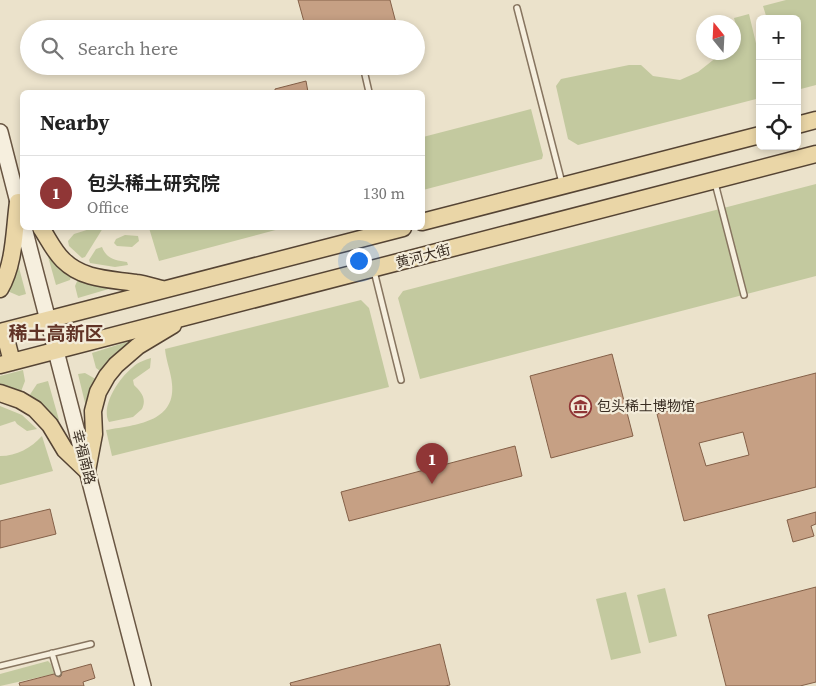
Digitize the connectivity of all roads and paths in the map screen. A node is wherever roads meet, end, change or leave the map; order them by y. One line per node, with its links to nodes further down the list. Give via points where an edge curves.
1 (517, 8): 10 (lane)
2 (365, 75): 3 (lane)
3 (369, 90)
4 (816, 120): 5 (main road)
5 (801, 124)
6 (0, 132): 11 (main road)
7 (756, 135): 10 (main road)
8 (816, 154): 9 (main road, 黄河大街)
9 (714, 180): 16 (main road, 黄河大街); 19 (lane)
10 (563, 186): 12 (main road)
11 (20, 204): 17 (main road, via 10,265)
12 (425, 221)
13 (25, 230): 21 (main road, 幸福南路)
14 (42, 230): 18 (main road, via 56,253 74,269 103,280)
15 (395, 230): 18 (main road)
16 (373, 268): 20 (main road, 黄河大街); 25 (lane)
17 (0, 289)
18 (164, 290): 21 (main road)
19 (744, 295)
20 (184, 317): 23 (main road, 黄河大街); 27 (main road, via 138,346 106,376 95,401 94,434)
21 (48, 320): 22 (main road); 23 (main road, 幸福南路)
22 (2, 332): 24 (main road)
23 (56, 350): 24 (main road, 黄河大街); 27 (main road, 幸福南路)
24 (6, 363)
25 (401, 380)
26 (0, 393): 27 (main road, via 35,409 65,450)
27 (87, 471): 32 (main road, 幸福南路)
28 (91, 644): 29 (lane)
29 (52, 653): 30 (lane); 31 (lane)
30 (0, 666)
31 (58, 673)
32 (143, 686)

